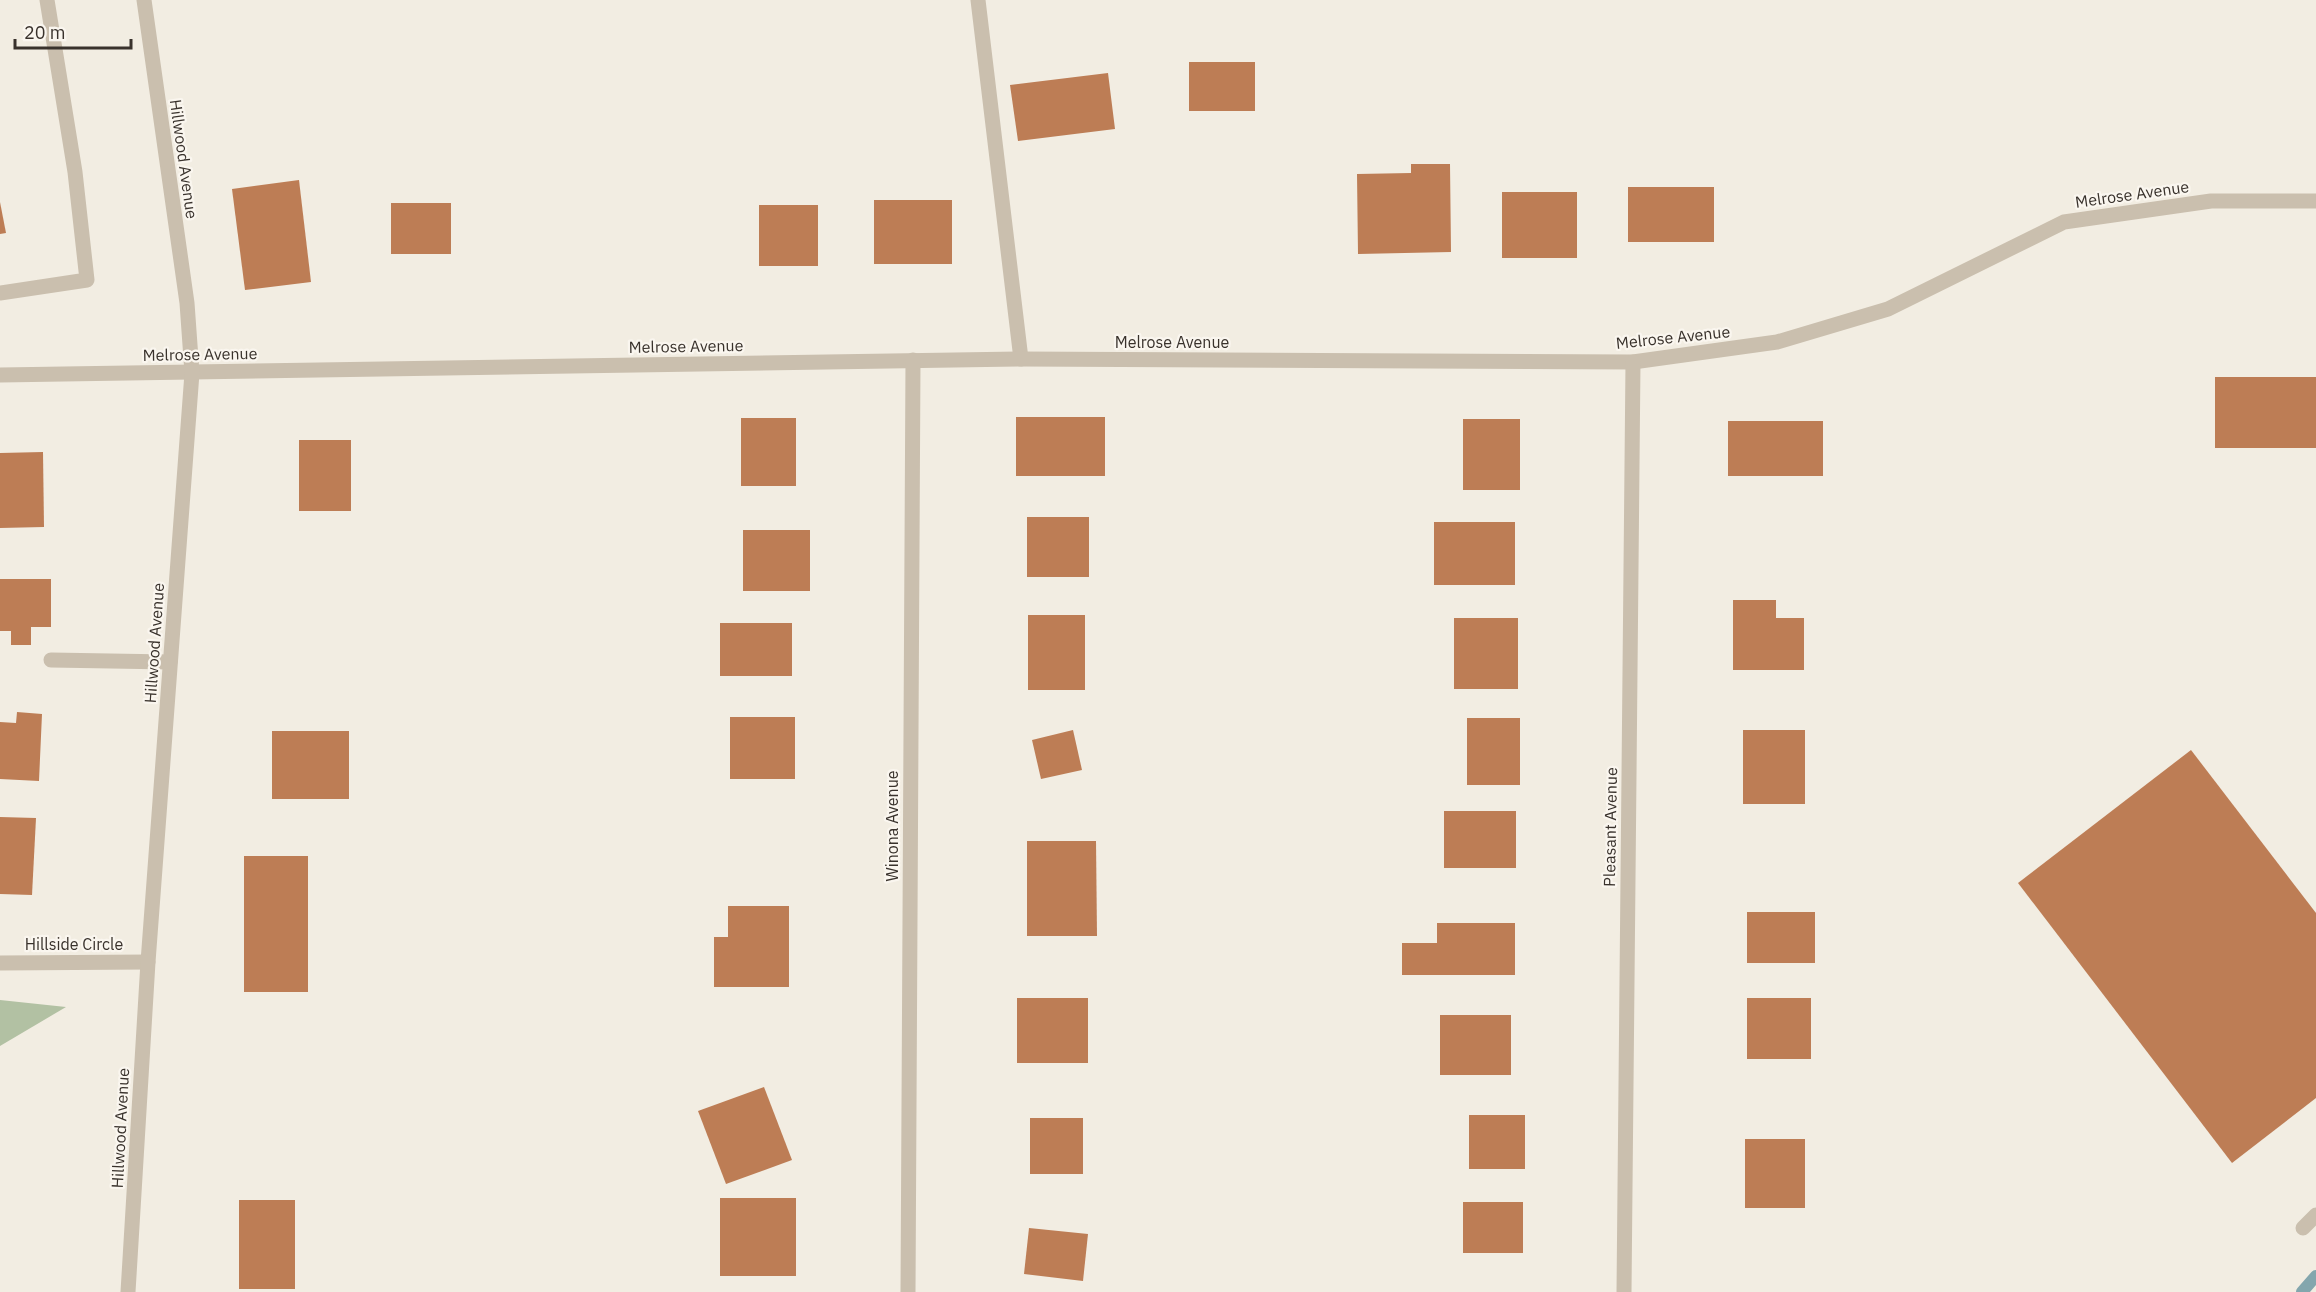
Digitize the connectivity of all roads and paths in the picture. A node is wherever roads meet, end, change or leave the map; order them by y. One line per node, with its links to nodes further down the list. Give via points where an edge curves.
1 (47, 0): 5 (street, via 75,172 87,280)
2 (144, 0): 9 (street, Hillwood Avenue, via 187,303)
3 (978, 0): 6 (street)
4 (2316, 201): 8 (street, Melrose Avenue, via 2211,201 2064,222 1888,309 1777,342)
5 (0, 293)
6 (1021, 359): 7 (street, Melrose Avenue); 8 (street, Melrose Avenue)
7 (913, 360): 9 (street, Melrose Avenue); 18 (street, Winona Avenue)
8 (1633, 362): 19 (street, Pleasant Avenue)
9 (192, 373): 10 (street, Melrose Avenue); 12 (street, Hillwood Avenue)
10 (0, 375)
11 (51, 660): 12 (street)
12 (170, 662): 13 (street, Hillwood Avenue)
13 (148, 962): 14 (street, Hillside Circle); 17 (street, Hillwood Avenue)
14 (0, 963)
15 (2316, 1215): 16 (street)
16 (2303, 1228)
17 (128, 1292)
18 (908, 1292)
19 (1624, 1292)

